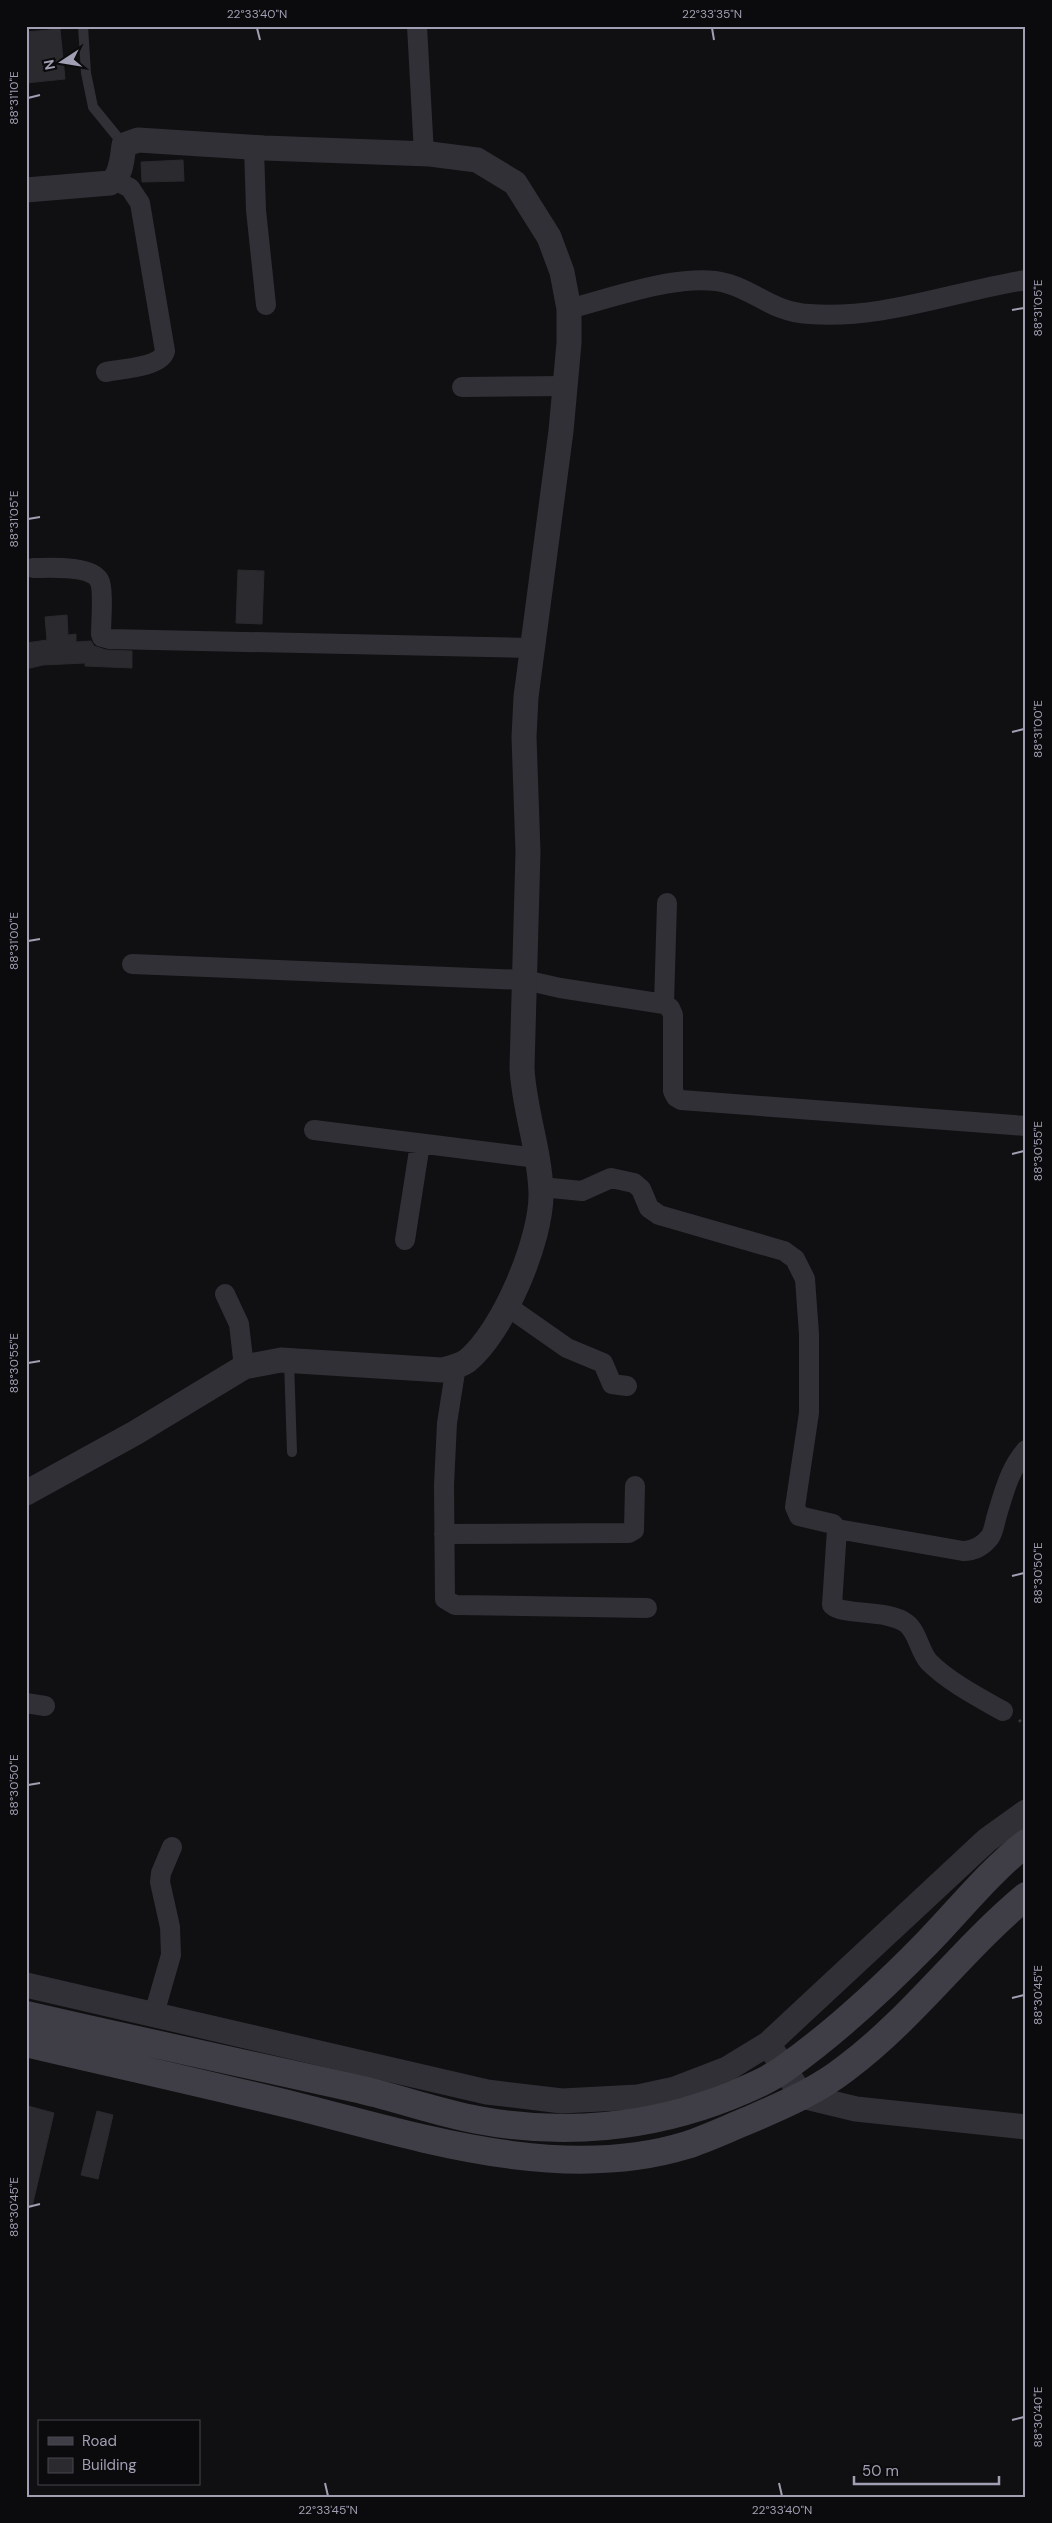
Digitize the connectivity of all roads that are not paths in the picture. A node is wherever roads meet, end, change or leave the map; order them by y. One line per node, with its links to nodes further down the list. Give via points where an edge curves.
1 (83, 26): 3 (lane, via 86,73 93,107)
2 (418, 26): 5 (street)
3 (124, 145): 4 (street, via 138,140); 6 (street, via 119,172)
4 (254, 148): 5 (street); 9 (street, via 256,210)
5 (424, 154): 10 (street, via 477,160 515,183 549,237 562,272)
6 (114, 180): 7 (street); 11 (street, via 130,188 140,203 165,351 160,360)
7 (26, 190)
8 (1026, 280): 10 (street, via 887,309 847,314 809,314 776,307 729,284 707,280 672,283)
9 (266, 305)
10 (569, 309): 12 (street)
11 (106, 372)
12 (565, 386): 13 (street); 15 (street)
13 (462, 387)
14 (33, 568): 15 (street, via 81,570 94,574 100,581 101,634 110,639)
15 (531, 648): 18 (street, via 524,738 528,852)
16 (667, 904): 19 (street)
17 (132, 964): 18 (street)
18 (525, 980): 19 (street); 23 (street, via 523,1089)
19 (664, 1004): 20 (street, via 673,1014 674,1091 681,1100)
20 (1026, 1126)
21 (314, 1130): 22 (street)
22 (420, 1144): 23 (street); 25 (street)
23 (537, 1158): 24 (street)
24 (541, 1187): 27 (street, via 539,1218 523,1270); 36 (street, via 582,1192 611,1178 634,1183 641,1189 649,1208 659,1215 784,1251 795,1259 804,1280 811,1377 795,1508 799,1516 833,1524)
25 (405, 1240)
26 (225, 1294): 30 (street, via 239,1324)
27 (507, 1306): 29 (street, via 492,1332 467,1361); 31 (street, via 567,1348 604,1363 612,1384)
28 (289, 1360): 29 (street, via 442,1370); 30 (street); 33 (lane)
29 (456, 1366): 37 (street, via 447,1424)
30 (244, 1367): 35 (street, via 135,1433)
31 (627, 1386)
32 (1026, 1450): 36 (street, via 1009,1478 991,1536 971,1551)
33 (292, 1452)
34 (635, 1486): 37 (street, via 634,1530 629,1533)
35 (26, 1493)
36 (837, 1529): 39 (street, via 832,1605 894,1616 906,1623 930,1662 977,1697)
37 (444, 1534): 38 (street, via 444,1595 448,1603)
38 (647, 1608)
39 (1003, 1711)
40 (1026, 1812): 48 (street, via 987,1840)
41 (1026, 1844): 49 (main road, via 997,1868 926,1944 854,2012)
42 (172, 1847): 45 (street, via 160,1882 170,1927 171,1955)
43 (1026, 1896): 50 (main road, via 1001,1916 888,2034 846,2069)
44 (26, 1985): 45 (street)
45 (154, 2014): 48 (street, via 487,2092 562,2101 638,2097 675,2090 727,2069)
46 (26, 2015): 49 (main road, via 356,2089 448,2114 521,2126 576,2129 669,2116 748,2089)
47 (26, 2043): 50 (main road, via 226,2089 415,2138 512,2156 564,2159 650,2153 687,2145)
48 (768, 2044): 49 (street)
49 (784, 2069): 50 (street)
50 (802, 2096): 51 (street, via 856,2109)
51 (1026, 2127)

